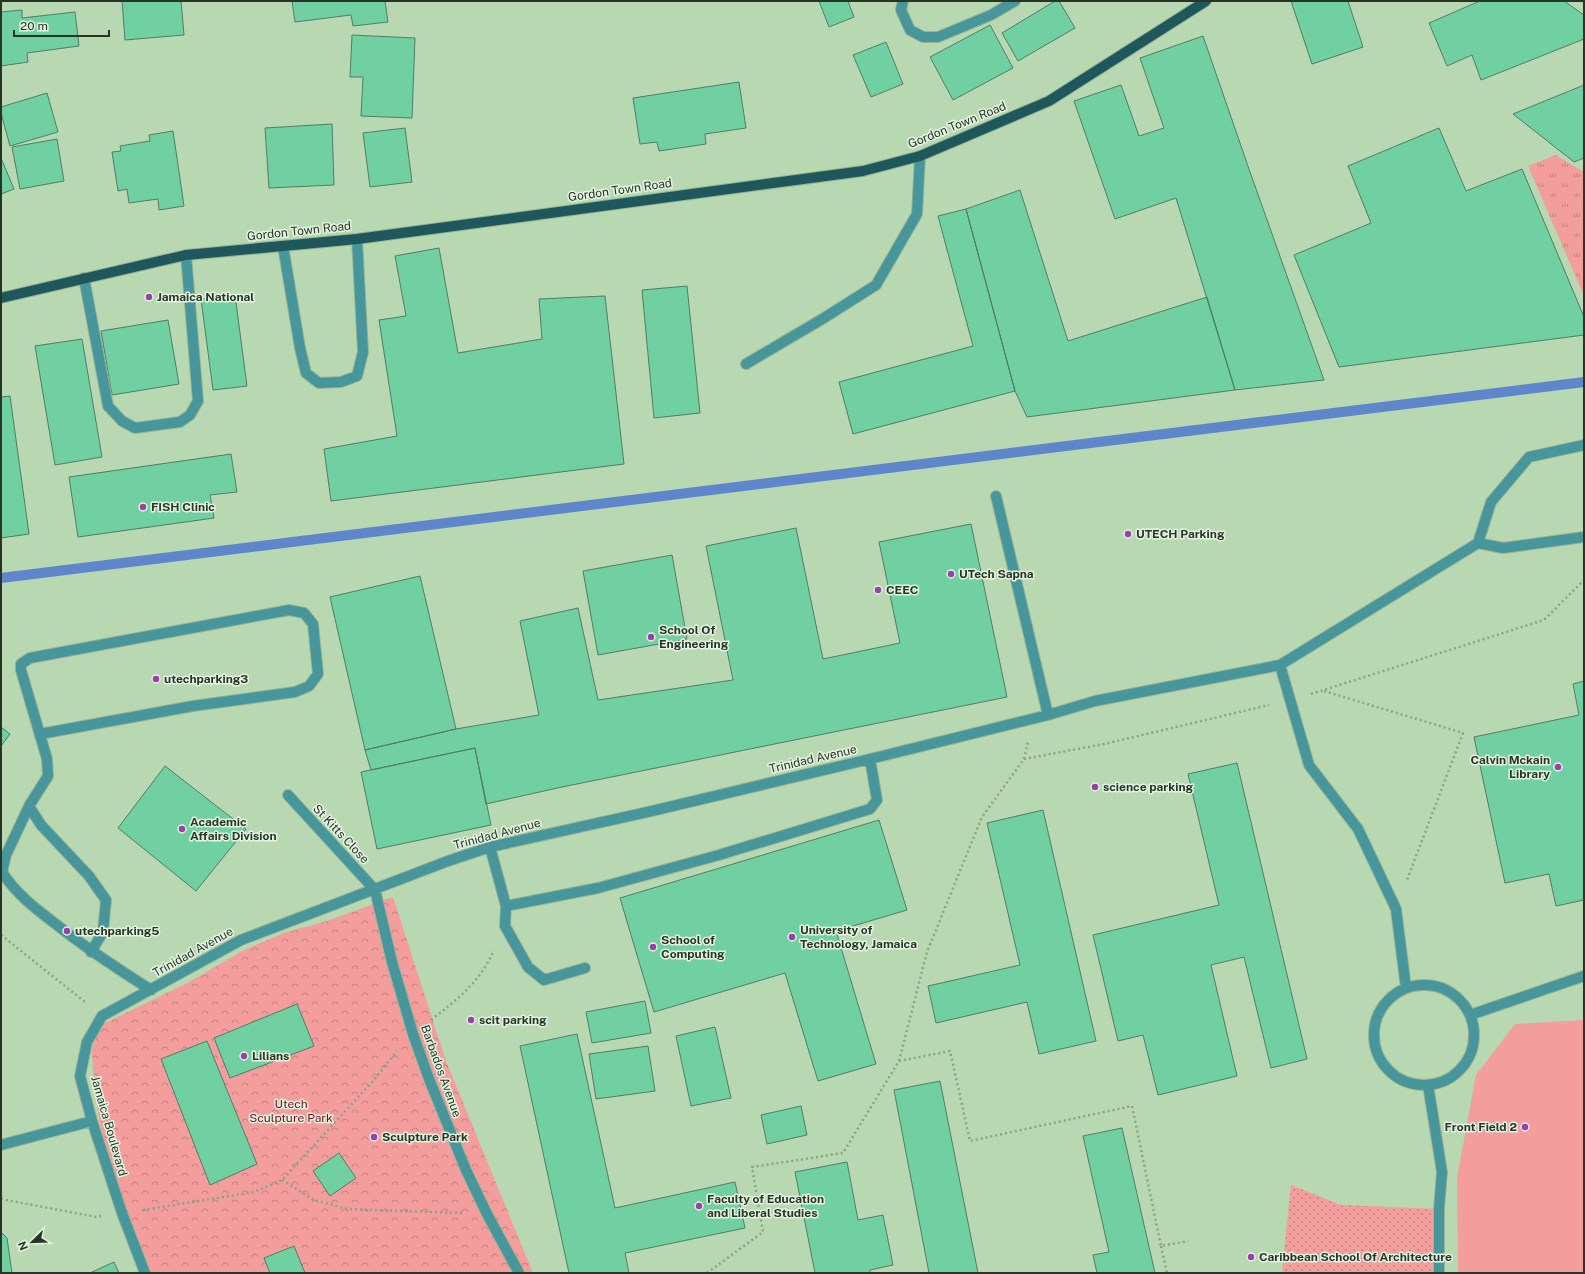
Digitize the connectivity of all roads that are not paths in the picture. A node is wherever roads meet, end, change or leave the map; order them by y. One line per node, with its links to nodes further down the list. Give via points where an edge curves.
1 (903, 1): 2 (street, via 901,10 910,30 923,37 938,37 991,15)
2 (1015, 1)
3 (1206, 1): 4 (main road, Gordon Town Road, via 1048,101)
4 (920, 156): 5 (main road, Gordon Town Road, via 863,171); 10 (street, via 917,214 876,285)
5 (357, 239): 6 (main road, Gordon Town Road); 6 (street, via 363,352 358,376 341,382 319,383 306,372)
6 (283, 246): 7 (main road, Gordon Town Road)
7 (186, 255): 8 (main road, Gordon Town Road); 8 (street, via 198,401 190,415 180,422 135,428 122,421 108,406)
8 (84, 278): 9 (main road, Gordon Town Road)
9 (1, 298)
10 (746, 364)
11 (1584, 445): 14 (street, via 1529,457 1492,502)
12 (996, 496): 16 (street)
13 (1584, 537): 14 (street, via 1503,548)
14 (1478, 543): 15 (street)
15 (1280, 665): 16 (street, Trinidad Avenue, via 1095,701); 27 (street, via 1309,765 1358,829 1396,909)
16 (1048, 715): 18 (street, Trinidad Avenue)
17 (40, 734): 17 (street, via 21,670 21,664 30,658 289,610 304,613 313,624 318,674 309,686 295,692 193,706); 20 (street, via 47,760 48,776)
18 (870, 759): 21 (street, Trinidad Avenue); 23 (street, via 877,800 870,809 719,855 598,888)
19 (288, 795): 22 (street, St Kitts Close)
20 (29, 806): 24 (street, via 41,825 89,876 106,900 103,932); 24 (street, via 6,855 2,872 11,886 34,908)
21 (490, 847): 22 (street, Trinidad Avenue); 23 (street)
22 (375, 890): 28 (street, Trinidad Avenue, via 241,940); 34 (street, Barbados Avenue, via 413,1034 447,1125 487,1214)
23 (506, 906): 25 (street, via 506,926 528,968 544,980)
24 (91, 952): 28 (street)
25 (585, 968)
26 (1584, 976): 29 (street)
27 (1406, 988): 29 (street, via 1436,986 1450,992 1462,1002); 30 (street, via 1393,996 1382,1008 1376,1022 1378,1053 1397,1077 1412,1083)
28 (151, 990): 31 (street, Jamaica Boulevard, via 102,1016 87,1042 80,1076)
29 (1470, 1015): 30 (street, via 1474,1031 1473,1047 1467,1061 1443,1082)
30 (1428, 1085): 35 (street, via 1442,1172)
31 (92, 1121): 32 (street); 33 (street, Jamaica Boulevard)
32 (1, 1145)
33 (145, 1273)
34 (519, 1273)
35 (1439, 1273)

